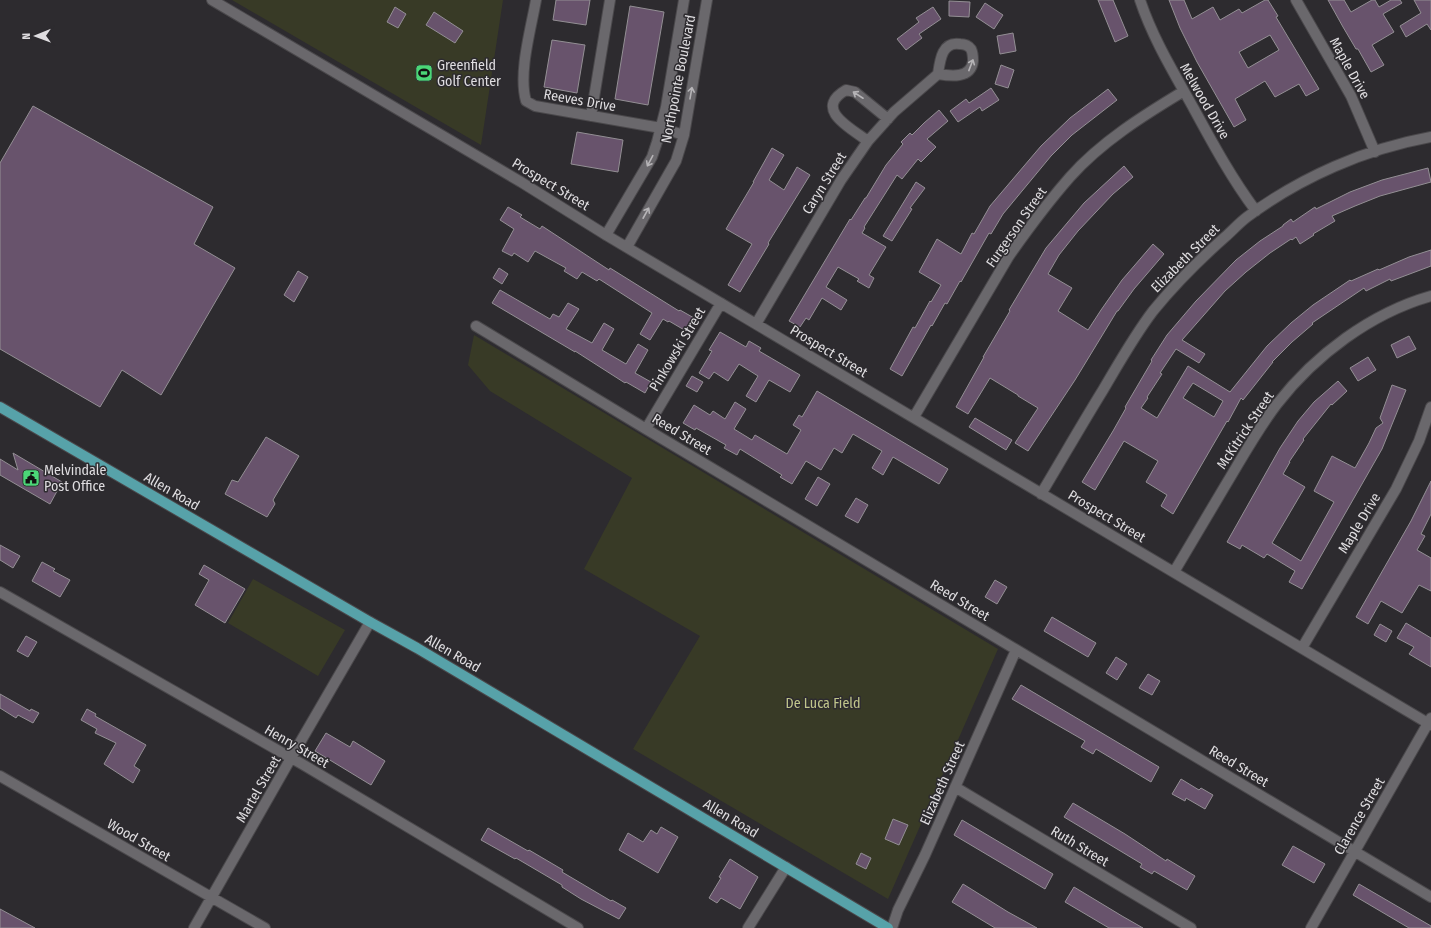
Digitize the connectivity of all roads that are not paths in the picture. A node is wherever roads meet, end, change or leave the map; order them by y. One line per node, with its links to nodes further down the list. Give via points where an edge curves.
1 (212, 0): 18 (street, Prospect Street)
2 (536, 0): 10 (street, Reeves Drive, via 523,74 526,101 535,106)
3 (610, 0): 10 (street)
4 (684, 0): 12 (street, Northpointe Boulevard)
5 (707, 0): 13 (street, Northpointe Boulevard, one-way to 5)
6 (1140, 0): 9 (street, Melwood Drive, via 1155,39)
7 (1296, 0): 16 (street, Maple Drive, via 1351,96)
8 (938, 74): 11 (street, Caryn Street)
9 (1184, 91): 17 (street, Melwood Drive, via 1227,169); 26 (street, Furgerson Street, via 1103,146 1071,176 1046,206 1009,256)
10 (591, 116): 12 (street, Reeves Drive)
11 (888, 119): 15 (street, Caryn Street); 15 (street, one-way to 15, via 856,92 846,90 838,94 833,102 834,114)
12 (661, 128): 13 (street, Reeves Drive); 18 (street, Northpointe Boulevard, one-way to 18, via 652,157)
13 (684, 135): 19 (street, Northpointe Boulevard, one-way to 13, via 676,161)
14 (1431, 137): 16 (street, Elizabeth Street)
15 (868, 141): 22 (street, Caryn Street, via 841,180)
16 (1375, 152): 17 (street, Elizabeth Street, via 1315,176)
17 (1256, 211): 28 (street, Elizabeth Street, via 1201,258 1153,311)
18 (606, 235): 19 (street, Prospect Street)
19 (627, 247): 21 (street, Prospect Street)
20 (1431, 296): 29 (street, McKitrick Street, via 1387,313 1346,337 1299,379 1258,431)
21 (721, 303): 22 (street, Prospect Street); 27 (street, Pinkowski Street)
22 (756, 324): 26 (street, Prospect Street)
23 (476, 326): 27 (street, Reed Street)
24 (0, 407): 31 (main road, Allen Road)
25 (1431, 407): 32 (street, Maple Drive, via 1419,441 1396,489)
26 (914, 417): 28 (street, Prospect Street)
27 (646, 429): 33 (street, Reed Street)
28 (1041, 494): 29 (street, Prospect Street)
29 (1174, 572): 32 (street, Prospect Street)
30 (0, 592): 35 (street, Henry Street)
31 (370, 622): 35 (street, Martel Street); 39 (main road, Allen Road)
32 (1302, 648): 34 (street, Prospect Street)
33 (1016, 650): 37 (street, Elizabeth Street); 38 (street, Reed Street)
34 (1430, 722): 38 (street, Clarence Street)
35 (291, 758): 41 (street, Martel Street); 44 (street, Henry Street)
36 (0, 776): 41 (street, Wood Street)
37 (955, 787): 47 (street, Elizabeth Street); 48 (street, Ruth Street)
38 (1355, 852): 40 (street, Reed Street); 49 (street, Clarence Street)
39 (786, 867): 45 (street); 46 (main road, Allen Road)
40 (1431, 897)
41 (212, 898): 42 (street, Martel Street); 43 (street, Wood Street)
42 (194, 928)
43 (265, 928)
44 (578, 928)
45 (748, 928)
46 (888, 928)
47 (892, 928)
48 (1191, 928)
49 (1310, 928)

